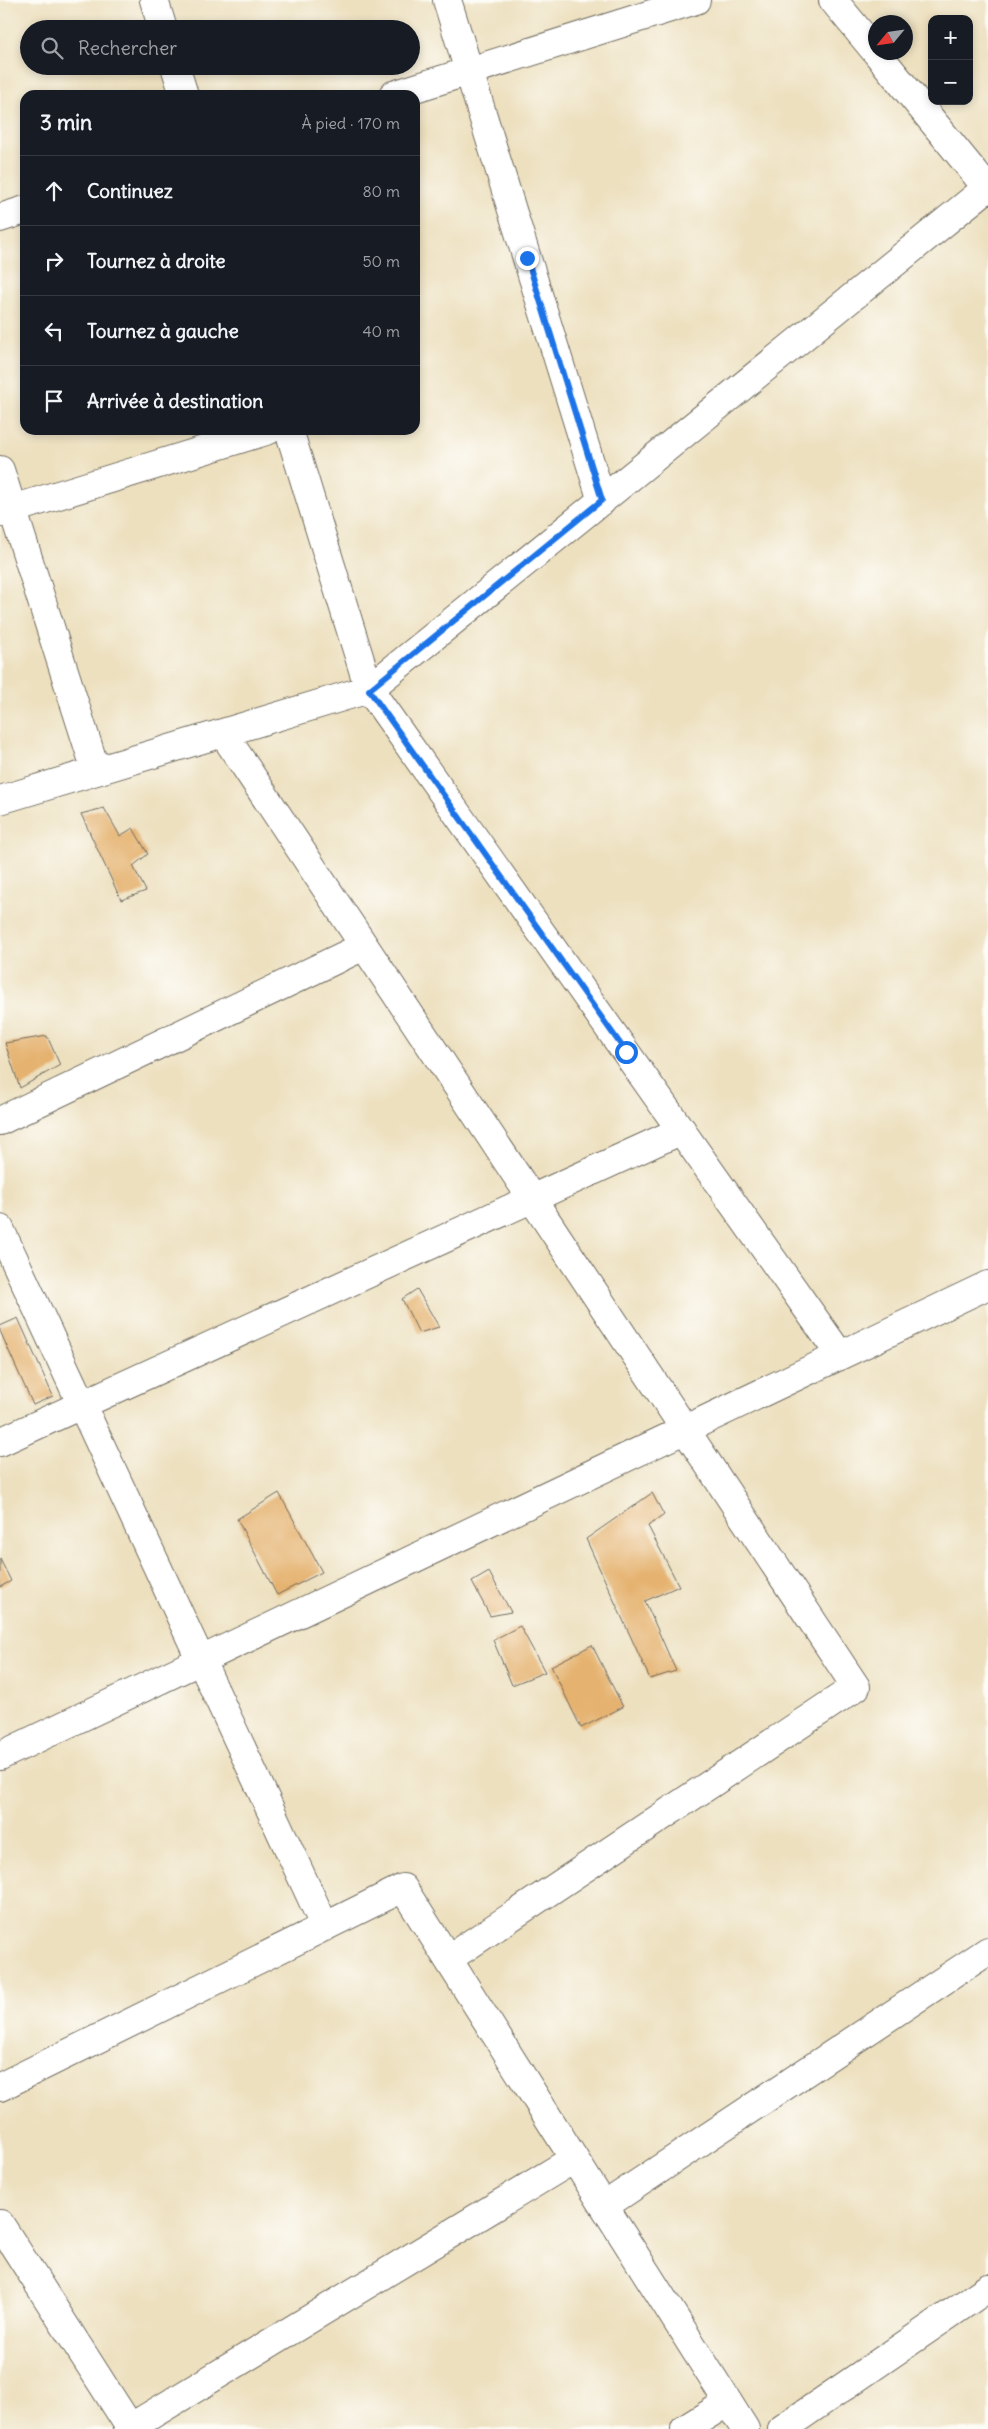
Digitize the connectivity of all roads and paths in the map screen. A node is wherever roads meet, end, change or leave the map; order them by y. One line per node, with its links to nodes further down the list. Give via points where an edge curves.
1 (154, 0): 5 (street)
2 (447, 0): 8 (street)
3 (696, 0): 8 (street)
4 (832, 0): 6 (street)
5 (160, 20)
6 (868, 43)
7 (883, 60): 17 (street, via 987,188)
8 (469, 71): 11 (street); 17 (street)
9 (178, 75): 10 (street)
10 (182, 90)
11 (409, 90)
12 (20, 212): 13 (street)
13 (0, 218)
14 (253, 435): 18 (street)
15 (290, 435): 19 (street)
16 (0, 470): 18 (street)
17 (602, 500): 19 (street)
18 (6, 511): 21 (street)
19 (369, 690): 20 (street); 25 (street)
20 (223, 733): 21 (street); 23 (street)
21 (96, 771): 22 (street)
22 (0, 800)
23 (364, 946): 24 (street); 26 (street)
24 (0, 1121)
25 (682, 1130): 26 (street); 29 (street)
26 (532, 1199): 30 (street); 31 (street)
27 (0, 1229): 30 (street)
28 (988, 1286): 29 (street)
29 (840, 1355): 31 (street)
30 (82, 1405): 32 (street); 33 (street)
31 (684, 1429): 33 (street); 37 (street, via 856,1686)
32 (0, 1442)
33 (201, 1660): 34 (street); 35 (street)
34 (0, 1756)
35 (325, 1927): 37 (street, via 403,1888); 38 (street)
36 (988, 1951): 40 (street)
37 (448, 1959): 39 (street)
38 (0, 2087)
39 (574, 2159): 40 (street); 44 (street)
40 (604, 2206): 43 (street)
41 (0, 2224): 44 (street)
42 (988, 2288): 47 (street)
43 (728, 2402): 45 (street); 46 (street)
44 (130, 2429)
45 (685, 2429)
46 (744, 2429)
47 (782, 2429)

